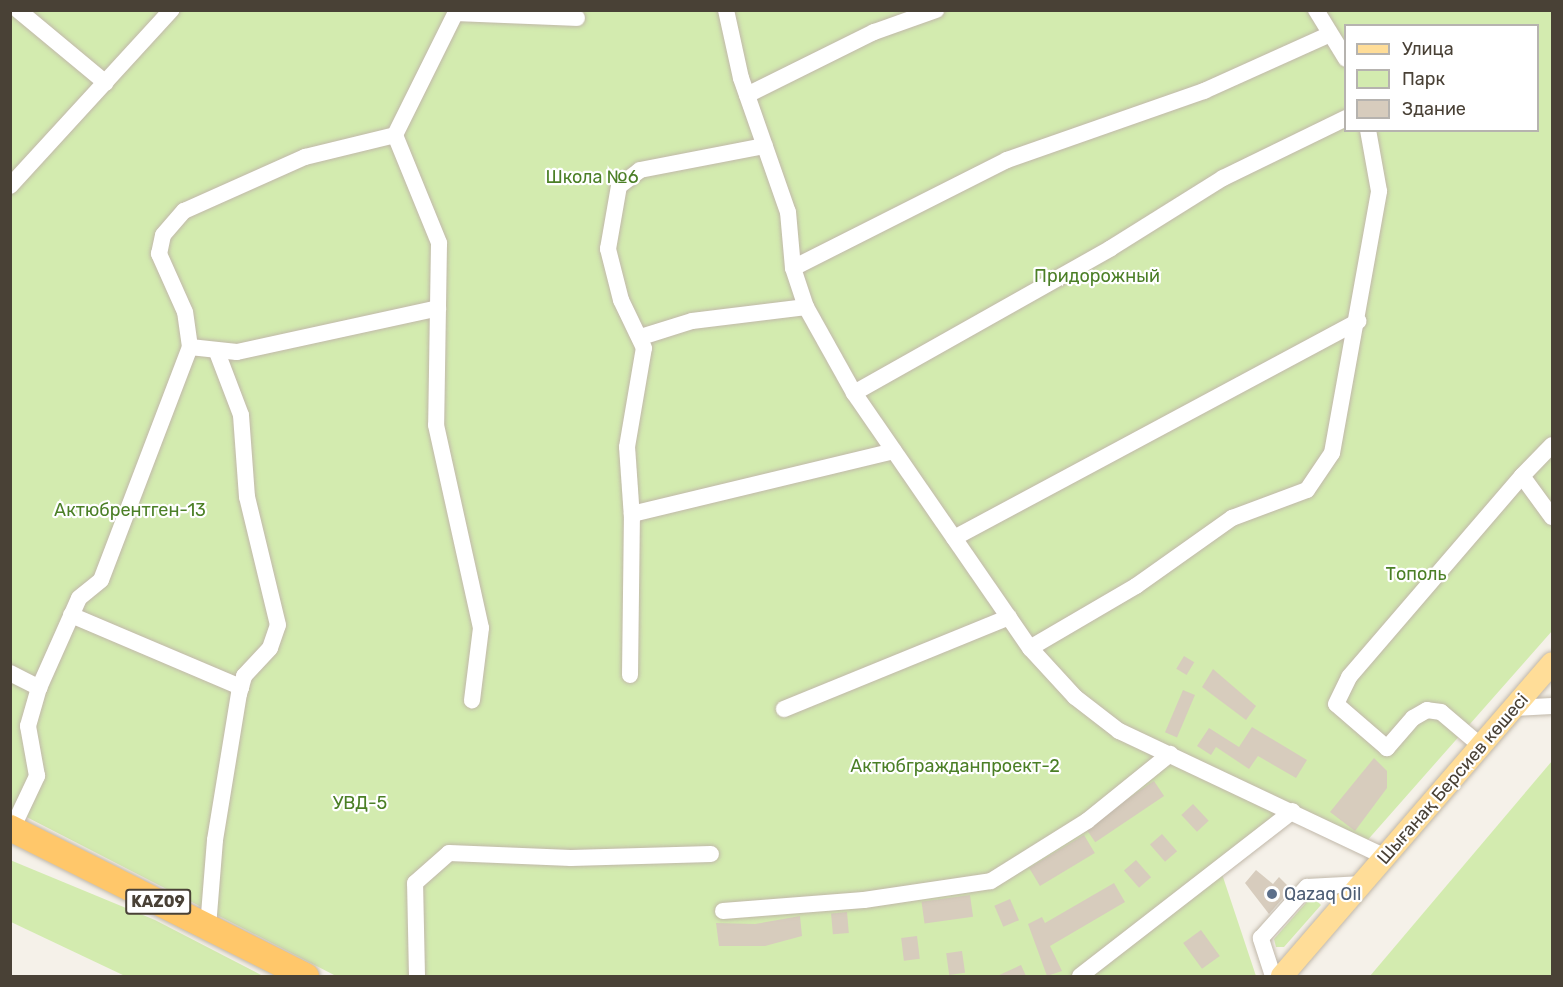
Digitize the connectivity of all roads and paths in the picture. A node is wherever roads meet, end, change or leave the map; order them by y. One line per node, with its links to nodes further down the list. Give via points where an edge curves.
1 (18, 10): 10 (lane)
2 (171, 10): 10 (lane)
3 (726, 10): 11 (lane)
4 (936, 10): 11 (lane, via 874,32)
5 (1316, 10): 8 (lane)
6 (457, 12): 7 (lane); 14 (lane, via 424,69)
7 (577, 18)
8 (1330, 34): 9 (lane); 17 (lane, via 1204,91 1007,160)
9 (1344, 56)
10 (106, 83): 16 (lane)
11 (747, 95): 15 (lane)
12 (1344, 119): 24 (lane, via 1223,178 1111,248)
13 (1368, 132): 20 (lane, via 1379,191)
14 (395, 135): 19 (lane, via 439,243); 22 (lane, via 347,142 305,157 172,221 159,254 184,312)
15 (765, 146): 17 (lane, via 788,212); 21 (lane, via 640,170 619,186 608,249 621,300)
16 (10, 186)
17 (793, 268): 18 (lane)
18 (806, 307): 21 (lane, via 692,321); 24 (lane)
19 (438, 308): 23 (lane, via 237,352); 39 (lane, via 436,425 481,628)
20 (1358, 321): 30 (lane); 33 (lane, via 1332,453 1307,490 1232,518 1136,586)
21 (641, 337): 28 (lane, via 644,348 627,447)
22 (190, 347): 23 (lane); 31 (lane, via 101,580 79,598)
23 (217, 352): 37 (lane, via 241,415 247,497 278,625 270,648)
24 (854, 393): 26 (lane)
25 (1552, 445): 27 (lane)
26 (894, 451): 28 (lane); 30 (lane)
27 (1522, 476): 29 (lane); 43 (lane, via 1350,677 1336,704 1387,748 1413,718 1427,710 1441,712)
28 (632, 514): 36 (lane)
29 (1552, 517)
30 (954, 538): 32 (lane)
31 (71, 615): 37 (lane); 38 (lane)
32 (1009, 617): 33 (lane); 42 (lane)
33 (1030, 648): 44 (lane, via 1075,697 1119,731)
34 (1552, 663): 41 (main road, Шығанақ Берсиев көшесі)
35 (10, 674): 38 (lane)
36 (630, 675)
37 (241, 687): 51 (lane, via 214,840)
38 (39, 688): 46 (lane, via 28,726 37,776)
39 (472, 700)
40 (1552, 706): 41 (lane)
41 (1514, 708): 43 (main road, Шығанақ Берсиев көшесі)
42 (784, 709)
43 (1482, 746): 48 (main road, Шығанақ Берсиев көшесі)
44 (1170, 754): 45 (lane); 50 (lane, via 1033,860 991,881 864,900)
45 (1293, 811): 48 (lane); 54 (lane)
46 (11, 828): 51 (highway, KAZ09)
47 (711, 854): 53 (lane, via 571,858 449,853 415,883)
48 (1386, 857): 49 (main road, Шығанақ Берсиев көшесі)
49 (1363, 884): 55 (lane, via 1307,887 1261,938); 56 (main road, Шығанақ Берсиев көшесі)
50 (723, 911)
51 (208, 927): 52 (highway, KAZ09)
52 (306, 976)
53 (417, 976)
54 (1080, 976)
55 (1272, 976)
56 (1282, 976)

